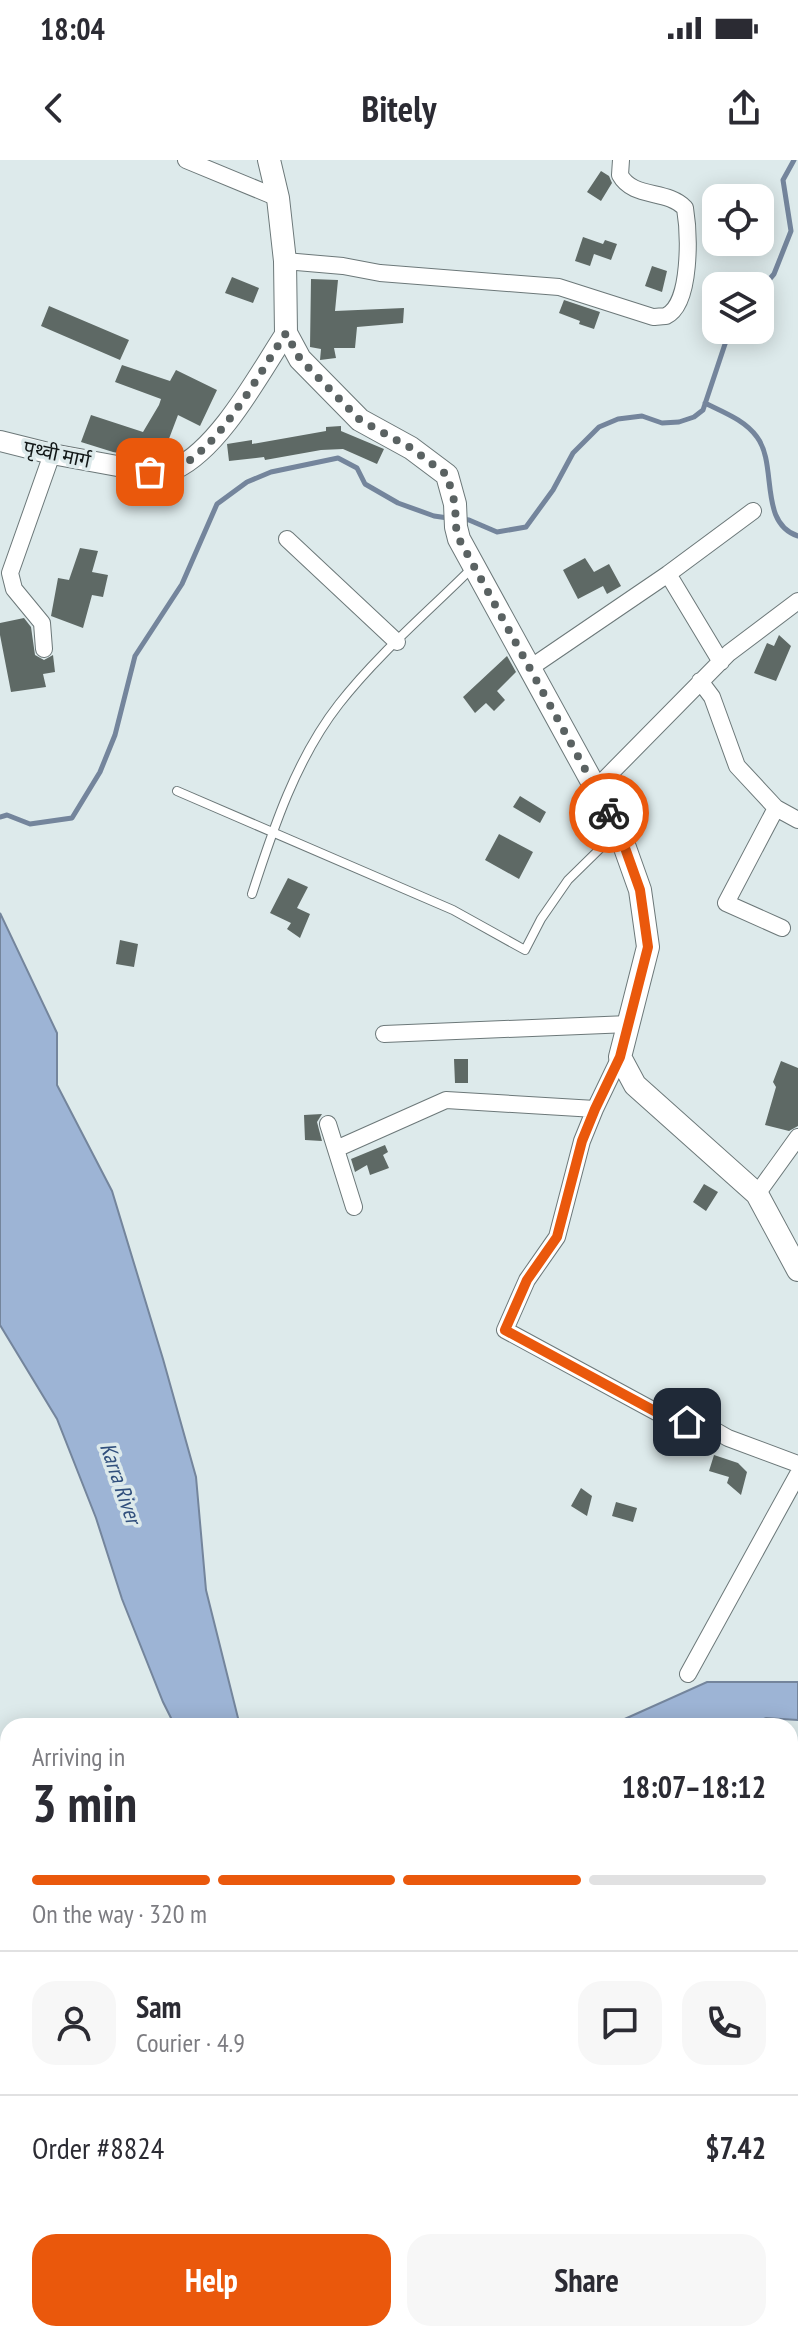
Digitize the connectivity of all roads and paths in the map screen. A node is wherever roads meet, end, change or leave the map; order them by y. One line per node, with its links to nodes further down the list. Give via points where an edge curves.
1 (186, 160): 4 (street)
2 (269, 160): 4 (main road)
3 (621, 160): 5 (street, via 620,175 631,188 677,199 685,208 688,252 682,296 665,316 653,317 559,287)
4 (278, 198): 5 (main road)
5 (285, 261): 6 (main road)
6 (286, 333): 8 (street, पृथ्वी मार्ग, via 233,414 198,455 174,470 150,472); 11 (main road, via 300,359 360,420 447,475 459,539)
7 (0, 441): 8 (street, पृथ्वी मार्ग)
8 (52, 454): 12 (street)
9 (753, 511): 13 (street)
10 (287, 539): 15 (street)
11 (474, 567): 15 (lane); 18 (main road)
12 (5, 572): 16 (street, via 42,623)
13 (668, 574): 17 (street); 18 (street)
14 (798, 601): 17 (street)
15 (397, 642): 24 (lane, via 338,705 300,766)
16 (44, 649)
17 (721, 662): 19 (street)
18 (530, 668): 20 (main road)
19 (700, 681): 20 (street); 22 (street, via 712,697 737,766)
20 (595, 789): 23 (main road)
21 (177, 791): 24 (lane)
22 (791, 812): 26 (street, via 726,903)
23 (619, 831): 24 (lane, via 568,880 525,950 453,910); 27 (main road, via 640,890 648,947)
24 (272, 833): 25 (lane)
25 (252, 894)
26 (782, 928)
27 (629, 1024): 28 (street); 29 (main road)
28 (384, 1034)
29 (620, 1057): 30 (street); 34 (main road, via 635,1085)
30 (595, 1109): 33 (street, via 446,1100); 37 (street, via 557,1237 527,1280 505,1330 660,1414)
31 (328, 1124): 33 (street)
32 (798, 1137): 34 (street)
33 (336, 1149): 35 (street)
34 (757, 1194): 36 (main road)
35 (354, 1207)
36 (798, 1270)
37 (798, 1464)
38 (798, 1474): 39 (street)
39 (688, 1674)

